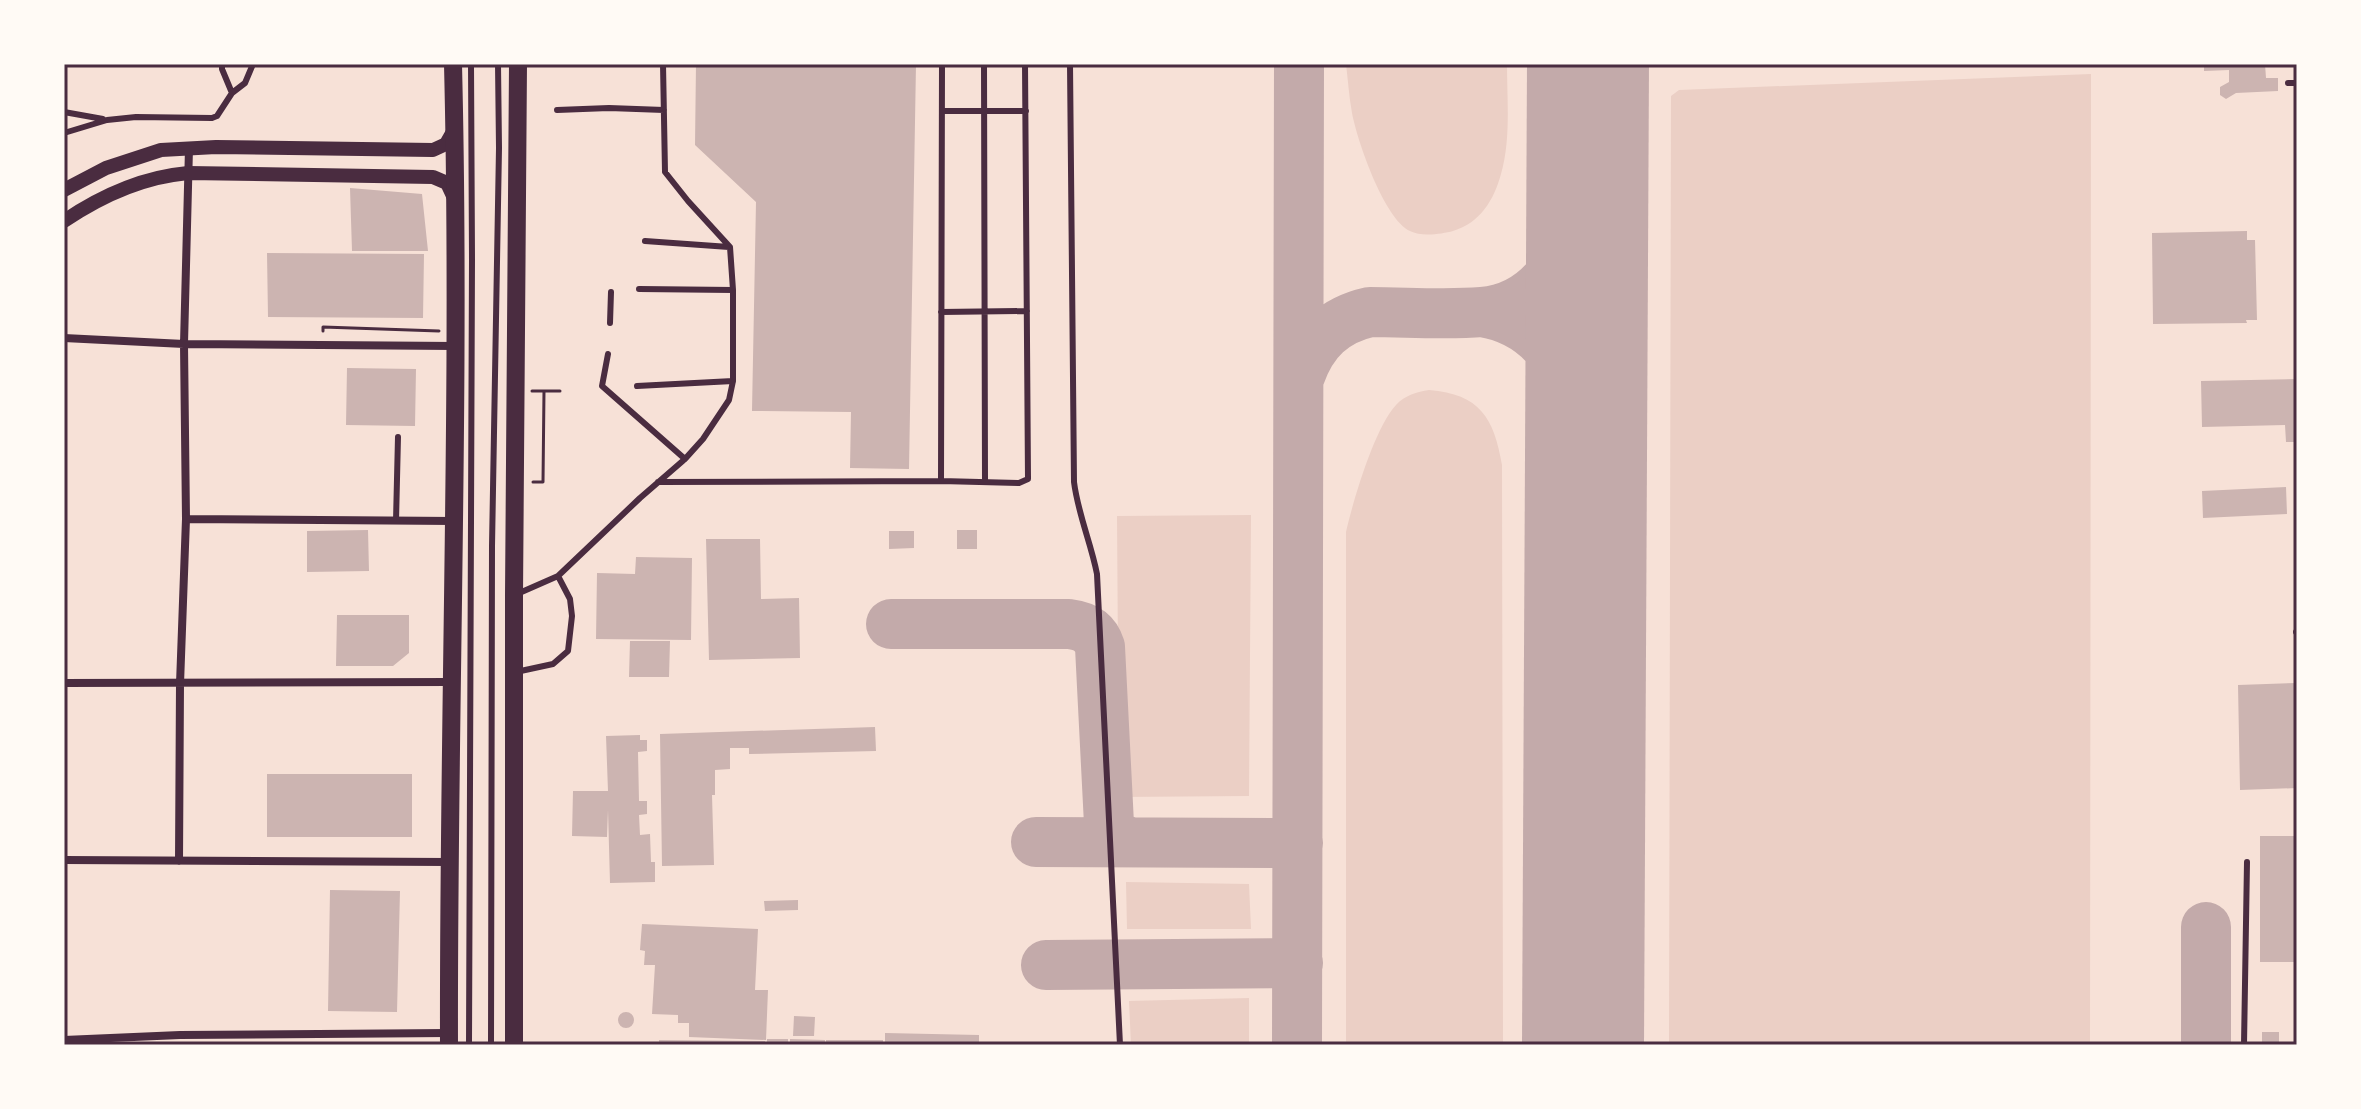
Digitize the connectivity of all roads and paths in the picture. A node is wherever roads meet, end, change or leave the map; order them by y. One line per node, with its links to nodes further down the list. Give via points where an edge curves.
1 (222, 64): 14 (lane)
2 (253, 64): 14 (lane, via 245,83)
3 (453, 64): 22 (main road)
4 (471, 64): 70 (lane)
5 (498, 64): 71 (lane)
6 (518, 64): 44 (main road)
7 (663, 64): 16 (lane)
8 (942, 64): 17 (lane)
9 (984, 64): 18 (lane)
10 (1025, 64): 19 (lane)
11 (1070, 64): 73 (lane, via 1074,482 1097,574)
12 (2288, 83): 13 (lane)
13 (2297, 83)
14 (232, 93): 21 (lane, via 212,118)
15 (557, 110): 16 (lane)
16 (664, 110): 30 (lane, via 665,172)
17 (942, 111): 18 (lane); 36 (lane)
18 (984, 111): 19 (lane); 34 (lane)
19 (1026, 111): 35 (lane)
20 (64, 112): 21 (lane)
21 (107, 120): 23 (lane)
22 (454, 130): 24 (street, via 446,144 433,150); 27 (main road)
23 (64, 133)
24 (189, 148): 25 (street); 26 (street, via 130,159)
25 (188, 173): 27 (street, via 433,177 447,183); 28 (street, via 123,189); 39 (street)
26 (64, 190)
27 (454, 200): 40 (main road)
28 (64, 221)
29 (645, 241): 30 (lane)
30 (730, 247): 32 (lane)
31 (639, 289): 32 (lane)
32 (733, 290): 42 (lane)
33 (611, 292): 37 (lane)
34 (984, 311): 35 (lane); 36 (lane); 51 (lane)
35 (1027, 311): 51 (lane, via 1028,479)
36 (941, 312): 50 (lane)
37 (610, 323)
38 (64, 338): 39 (street)
39 (184, 344): 40 (street); 53 (street)
40 (455, 346): 55 (main road)
41 (608, 354): 49 (lane, via 602,386)
42 (733, 381): 43 (lane); 49 (lane, via 729,400)
43 (637, 386)
44 (516, 390): 45 (path); 57 (main road)
45 (544, 391): 46 (path); 47 (path)
46 (560, 391)
47 (543, 399)
48 (398, 437): 54 (lane)
49 (685, 459): 52 (lane)
50 (941, 481): 51 (lane); 52 (lane)
51 (985, 481)
52 (658, 482): 56 (lane)
53 (186, 519): 54 (street); 61 (street)
54 (396, 521): 55 (street)
55 (455, 521): 59 (main road)
56 (558, 576): 57 (lane); 58 (lane, via 570,599 568,651 553,664)
57 (514, 596): 58 (main road)
58 (514, 673): 72 (main road)
59 (451, 682): 61 (street); 64 (main road)
60 (64, 683): 61 (street)
61 (180, 684): 63 (street)
62 (64, 860): 63 (street)
63 (179, 861): 64 (street)
64 (448, 862): 67 (main road)
65 (2247, 862): 74 (lane)
66 (180, 1035): 67 (street); 68 (street); 69 (street)
67 (449, 1039)
68 (64, 1040)
69 (180, 1045)
70 (469, 1045)
71 (491, 1045)
72 (514, 1045)
73 (1120, 1045)
74 (2244, 1045)

